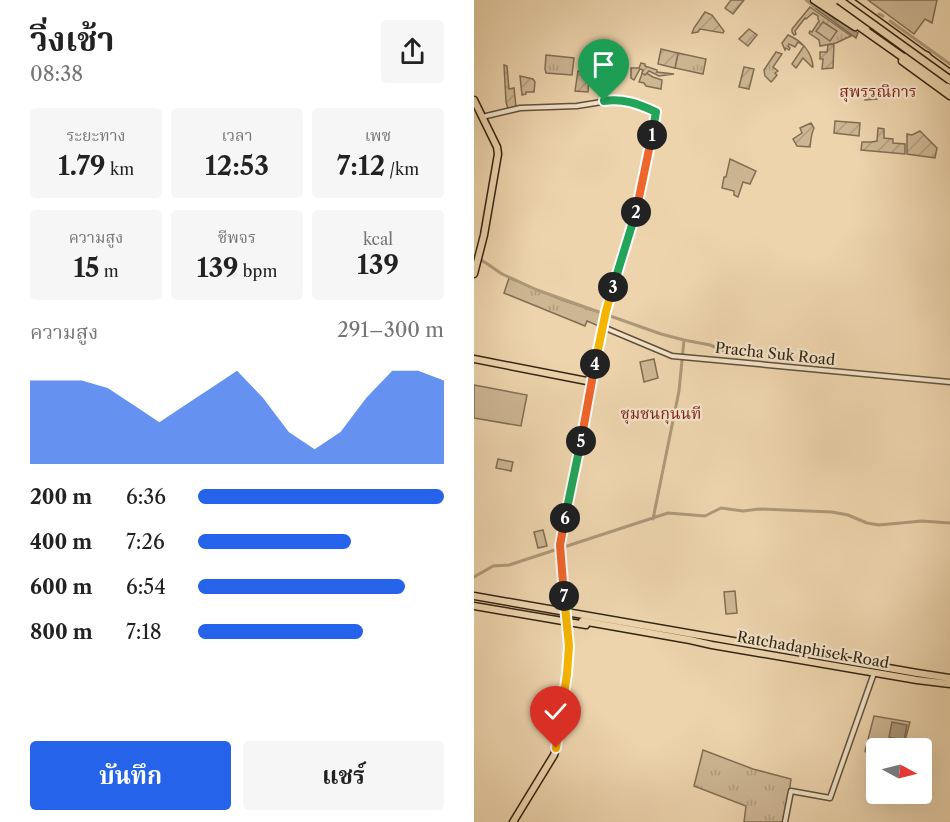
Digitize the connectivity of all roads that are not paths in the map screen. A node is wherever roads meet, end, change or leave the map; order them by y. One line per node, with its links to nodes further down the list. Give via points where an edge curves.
1 (813, 0): 6 (main road)
2 (822, 0): 7 (highway)
3 (831, 0): 12 (highway, bridge)
4 (839, 0): 12 (highway, bridge)
5 (846, 0): 8 (highway); 9 (main road)
6 (825, 8): 7 (highway); 13 (main road)
7 (856, 24): 11 (highway)
8 (916, 52): 9 (highway); 12 (highway)
9 (927, 56): 10 (main road)
10 (950, 73)
11 (931, 77): 12 (highway); 13 (highway)
12 (950, 84)
13 (950, 95)
14 (474, 100): 15 (main road)
15 (482, 117): 16 (main road, via 498,154); 17 (street, via 520,108 614,100 638,103 656,112 637,209)
16 (474, 274)
17 (603, 327): 19 (street); 20 (street, Pracha Suk Road, via 682,357)
18 (474, 359): 19 (main road)
19 (592, 382): 22 (main road, via 560,549)
20 (950, 382)
21 (474, 601): 24 (main road, Ratchadaphisek Road)
22 (564, 604): 23 (main road); 24 (main road)
23 (565, 612): 24 (main road, Ratchadaphisek Road); 25 (main road, Ratchadaphisek Road); 26 (main road)
24 (553, 615): 26 (main road, Ratchadaphisek Road)
25 (582, 620): 26 (main road, Ratchadaphisek Road); 27 (main road); 28 (main road, Ratchadaphisek Road)
26 (566, 621): 27 (main road)
27 (568, 631): 32 (main road, via 569,661 554,755)
28 (707, 641): 29 (main road, Ratchadaphisek Road); 30 (main road, Ratchadaphisek Road)
29 (874, 673): 30 (main road, Ratchadaphisek Road); 33 (street, via 830,798 791,791)
30 (917, 677): 31 (main road, Ratchadaphisek Road)
31 (950, 683)
32 (513, 822)
33 (785, 822)

